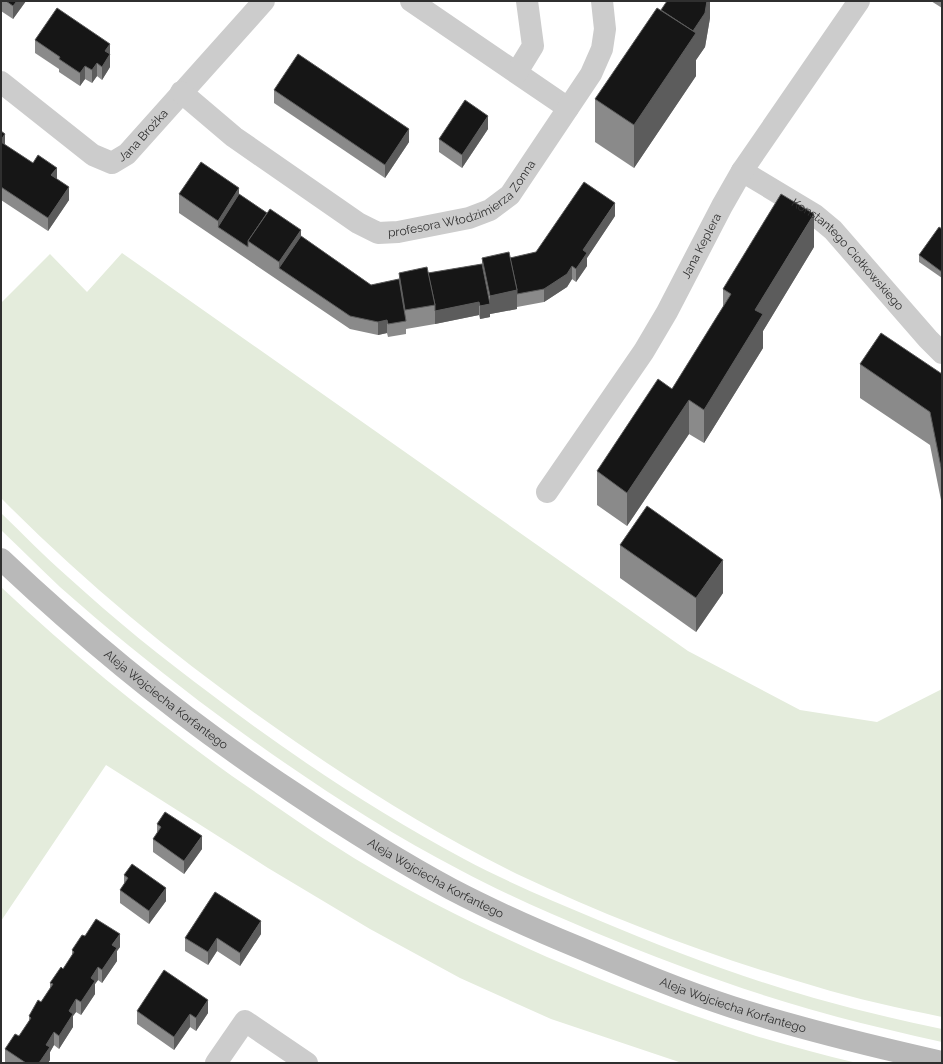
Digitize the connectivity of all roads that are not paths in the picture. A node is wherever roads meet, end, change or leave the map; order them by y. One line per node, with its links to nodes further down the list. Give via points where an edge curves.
1 (264, 1): 8 (street, Jana Brożka)
2 (411, 1): 6 (street)
3 (527, 1): 6 (street, via 533,46)
4 (602, 1): 9 (street, profesora Włodzimierza Zonna, via 605,29 602,50 591,74)
5 (859, 1): 10 (street, Jana Keplera)
6 (517, 72): 9 (street)
7 (1, 82): 8 (street, Jana Brożka, via 93,155 112,163 127,154)
8 (181, 92): 9 (street, profesora Włodzimierza Zonna, via 234,137 358,224 378,233 398,232 469,218 490,210 510,195)
9 (568, 108)
10 (742, 171): 11 (street, Konstantego Ciołkowskiego, via 815,215 833,230); 12 (street, Jana Keplera, via 644,350)
11 (942, 353)
12 (547, 492)
13 (1, 559): 14 (main road, Aleja Wojciecha Korfantego, via 82,634 198,726 327,816 400,861 452,889 548,935 700,996 832,1036)
14 (942, 1062)
15 (216, 1063): 16 (street, via 245,1021)
16 (307, 1063)

